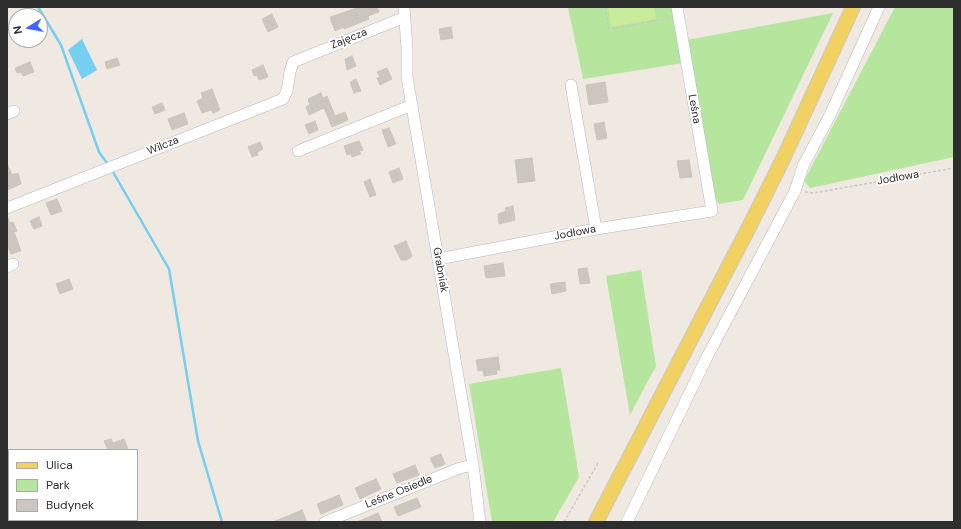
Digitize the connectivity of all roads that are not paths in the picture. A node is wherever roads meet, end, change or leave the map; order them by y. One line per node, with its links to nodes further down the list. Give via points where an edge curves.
1 (853, 7): 16 (main road, via 783,159)
2 (879, 7): 17 (street, via 803,166 795,191 707,358)
3 (404, 12): 5 (street, Zajęcza); 7 (street, Grabniak, via 407,77)
4 (678, 12): 10 (street, Leśna)
5 (294, 62): 9 (street, Wilcza, via 283,99)
6 (571, 85): 11 (street)
7 (412, 105): 8 (street); 12 (street, Grabniak)
8 (298, 151)
9 (7, 208)
10 (712, 211): 11 (street, Jodłowa)
11 (596, 229): 12 (street, Jodłowa)
12 (438, 259): 13 (street, Grabniak)
13 (473, 465): 14 (street, Leśne Osiedle); 15 (street, Grabniak)
14 (325, 522)
15 (480, 522)
16 (596, 522)
17 (627, 522)

